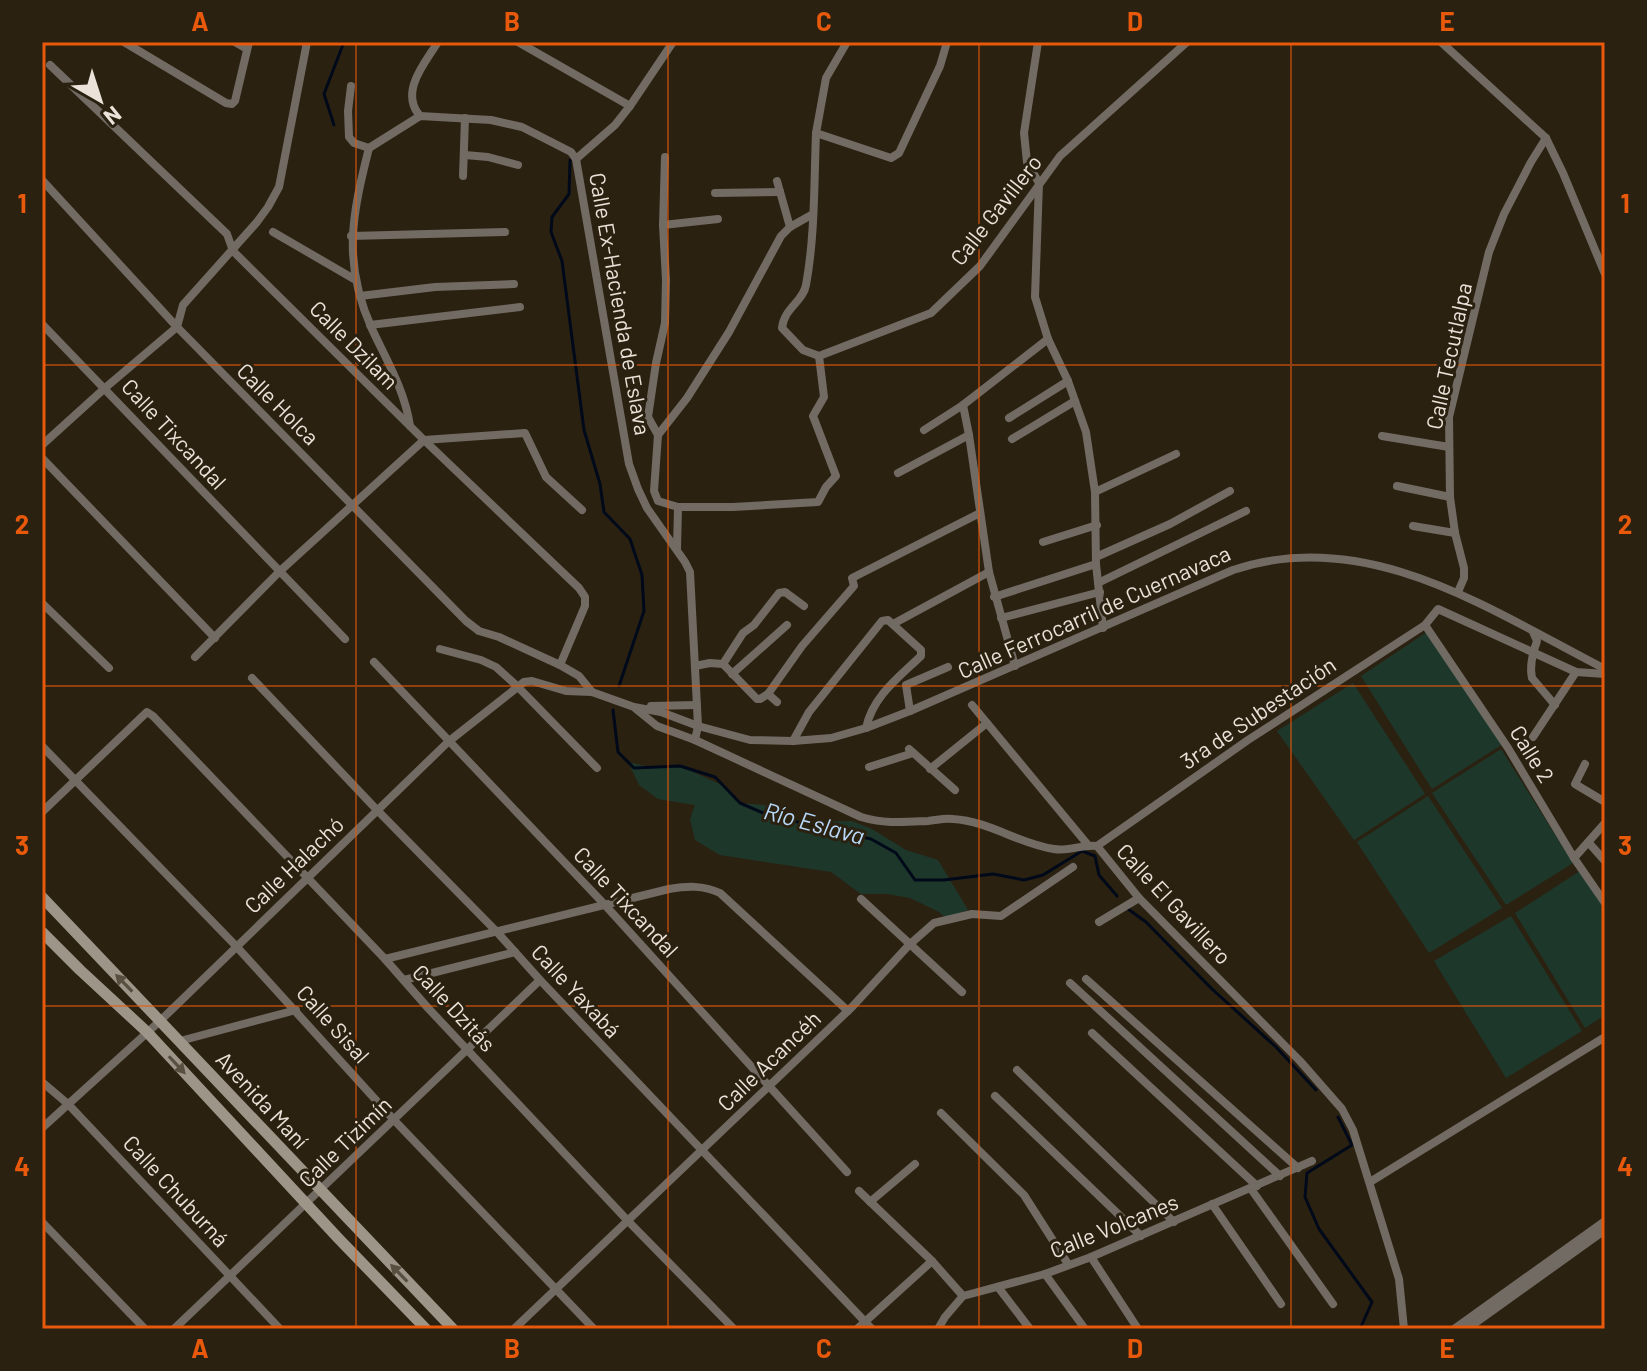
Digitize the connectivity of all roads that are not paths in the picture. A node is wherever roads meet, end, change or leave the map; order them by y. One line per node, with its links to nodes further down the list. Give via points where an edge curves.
1 (124, 42): 12 (street, via 232,104)
2 (235, 42): 12 (street)
3 (307, 42): 38 (street, via 279,187)
4 (438, 42): 16 (street, via 412,88)
5 (518, 42): 15 (street)
6 (673, 42): 15 (street)
7 (847, 42): 18 (street, via 826,78)
8 (947, 42): 18 (street, via 895,157)
9 (1038, 42): 28 (street, via 1024,133 1027,162)
10 (1187, 42): 28 (street, Calle Gavillero, via 1060,156)
11 (1441, 42): 19 (street)
12 (248, 45)
13 (50, 65): 38 (street, Calle Dzilam, via 227,234)
14 (351, 86): 20 (street, via 349,137)
15 (630, 106): 23 (street)
16 (420, 116): 17 (street, Calle Ex-Hacienda de Eslava); 20 (street)
17 (465, 118): 21 (street); 23 (street, Calle Ex-Hacienda de Eslava, via 522,127)
18 (816, 133): 31 (street)
19 (1546, 138): 39 (street); 62 (street, Calle Tecutlalpa, via 1489,252 1449,417)
20 (369, 148): 37 (street)
21 (465, 155): 24 (street); 25 (street)
22 (665, 157): 33 (street)
23 (576, 159): 79 (street, Calle Ex-Hacienda de Eslava, via 629,464 647,508)
24 (518, 165)
25 (463, 176)
26 (42, 180): 46 (street, Calle Holca)
27 (777, 181): 29 (street)
28 (1039, 183): 47 (street, via 1035,297); 48 (street, Calle Gavillero, via 980,266 931,313)
29 (780, 192): 30 (street); 34 (street)
30 (715, 193)
31 (813, 214): 34 (street); 48 (street, via 806,290 783,318 782,328 803,350)
32 (718, 219): 33 (street)
33 (663, 225): 56 (street, via 665,323 648,417)
34 (790, 227): 56 (street, via 729,332)
35 (273, 232): 40 (street)
36 (505, 232): 37 (street)
37 (351, 236): 40 (street)
38 (233, 251): 46 (street, via 183,305); 54 (street, Calle Dzilam)
39 (1605, 274)
40 (354, 279): 42 (street)
41 (514, 284): 42 (street)
42 (360, 296): 45 (street)
43 (520, 307): 45 (street)
44 (42, 324): 50 (street, Calle Tixcandal)
45 (370, 325): 54 (street, via 407,406)
46 (177, 327): 50 (street); 70 (street, Calle Holca)
47 (1048, 339): 49 (street); 52 (street)
48 (819, 356): 71 (street, via 824,397 813,416 836,476 818,502)
49 (1068, 381): 51 (street); 53 (street)
50 (105, 388): 61 (street); 81 (street, Calle Tixcandal)
51 (1075, 401): 59 (street); 68 (street, via 1086,432)
52 (963, 405): 55 (street); 57 (street)
53 (1009, 418)
54 (410, 426): 60 (street, Calle Dzilam)
55 (924, 430)
56 (658, 435): 71 (street, via 655,496 662,504)
57 (969, 435): 65 (street); 74 (street)
58 (1382, 436): 62 (street)
59 (1012, 439)
60 (424, 440): 70 (street); 72 (street, via 525,433 546,477); 101 (street, Calle Dzilam, via 585,597 582,617)
61 (42, 445)
62 (1449, 447): 69 (street, Calle Tecutlalpa)
63 (1176, 454): 68 (street)
64 (42, 458): 94 (street)
65 (898, 473)
66 (1397, 486): 69 (street)
67 (1230, 491): 80 (street)
68 (1095, 492): 75 (street)
69 (1450, 497): 77 (street, Calle Tecutlalpa)
70 (352, 505): 81 (street); 101 (street, Calle Holca, via 466,621)
71 (678, 507): 79 (street)
72 (582, 510)
73 (1246, 511): 83 (street)
74 (980, 513): 82 (street); 112 (street, via 852,578 854,586)
75 (1097, 525): 78 (street); 80 (street)
76 (1413, 526): 77 (street)
77 (1455, 533): 84 (street, Calle Tecutlalpa, via 1464,568)
78 (1043, 542)
79 (677, 550): 102 (street, Calle Ex-Hacienda de Eslava, via 690,572)
80 (1096, 561): 83 (street); 85 (street)
81 (279, 572): 94 (street); 95 (street, Calle Tixcandal)
82 (989, 572): 85 (street); 89 (street)
83 (1099, 588): 88 (street); 92 (street)
84 (1458, 592): 92 (street, Calle Ferrocarril de Cuernavaca, via 1359,561 1274,559 1233,570); 93 (street, Calle Ferrocarril de Cuernavaca)
85 (994, 597): 88 (street)
86 (42, 603): 105 (street)
87 (804, 606): 100 (street, via 779,593)
88 (1001, 618): 103 (street)
89 (890, 622): 121 (street, via 921,650 921,656 878,699); 124 (street, via 882,621 809,712)
90 (787, 625): 108 (street)
91 (1425, 625): 97 (street, 3ra de Subestación, via 1438,609); 138 (street, 3ra de Subestación); 139 (street, Calle 2)
92 (1103, 628): 103 (street, Calle Ferrocarril de Cuernavaca)
93 (1533, 632): 97 (street, via 1537,641); 106 (street, Calle Ferrocarril de Cuernavaca)
94 (215, 638): 98 (street)
95 (345, 639)
96 (440, 649): 110 (street, via 496,667)
97 (1532, 653): 107 (street); 116 (street, via 1532,678)
98 (195, 657)
99 (374, 662): 125 (street, Calle Tixcandal)
100 (723, 664): 102 (street); 108 (street)
101 (560, 665): 111 (street)
102 (695, 666): 114 (street, Calle Ex-Hacienda de Eslava)
103 (1015, 666): 118 (street, Calle Ferrocarril de Cuernavaca)
104 (948, 667): 118 (street, via 906,685)
105 (109, 668)
106 (1605, 671): 107 (street)
107 (1576, 672): 116 (street)
108 (732, 674): 112 (street, via 757,699)
109 (252, 678): 134 (street, Calle Yaxabá)
110 (517, 686): 111 (street, via 532,681); 125 (street, Calle Halachó); 129 (street)
111 (592, 692): 117 (street)
112 (768, 694): 113 (street)
113 (777, 702)
114 (697, 705): 117 (street); 120 (street, Calle Ex-Hacienda de Eslava)
115 (972, 705): 119 (street)
116 (1555, 705): 122 (street)
117 (634, 707): 120 (street, Calle Ferrocarril de Cuernavaca); 123 (street, Calle El Gavillero, via 657,726)
118 (910, 711): 121 (street, Calle Ferrocarril de Cuernavaca)
119 (987, 723): 130 (street); 138 (street)
120 (698, 726): 123 (street, Calle Ex-Hacienda de Eslava); 124 (street, Calle Ferrocarril de Cuernavaca, via 750,740)
121 (866, 728): 124 (street, Calle Ferrocarril de Cuernavaca)
122 (1533, 737)
123 (695, 740): 138 (street, Calle El Gavillero, via 877,822 951,818 1052,849)
124 (793, 741)
125 (448, 742): 134 (street, Calle Halachó); 147 (street, Calle Tixcandal)
126 (42, 746): 131 (street, Calle Sisal)
127 (1585, 764): 133 (street, via 1575,784)
128 (869, 767): 130 (street, via 911,751)
129 (597, 768)
130 (930, 769): 132 (street)
131 (76, 780): 135 (street); 142 (street, Calle Dzitás, via 147,712); 152 (street, Calle Sisal)
132 (955, 790)
133 (1605, 802)
134 (376, 809): 142 (street, Calle Halachó); 150 (street, Calle Yaxabá)
135 (42, 812)
136 (1605, 823): 137 (street)
137 (1589, 843): 139 (street); 140 (street)
138 (1092, 845): 144 (street, Calle El Gavillero)
139 (1574, 858): 146 (street, Calle 2)
140 (1605, 861)
141 (1073, 867): 151 (street, Calle Acancéh, via 1001,916 972,914 934,923)
142 (307, 879): 152 (street, Calle Halachó); 154 (street, Calle Dzitás)
143 (42, 897): 162 (street, Avenida Maní, one-way to 143)
144 (1139, 898): 148 (street); 182 (street, Calle El Gavillero, via 1342,1109)
145 (861, 899): 151 (street)
146 (1605, 903)
147 (605, 905): 150 (street); 161 (street, via 669,889 709,887); 170 (street, Calle Tixcandal)
148 (1099, 922)
149 (42, 932): 163 (street, Avenida Maní)
150 (497, 932): 153 (street, Calle Yaxabá); 154 (street)
151 (909, 945): 159 (street); 161 (street, Calle Acancéh)
152 (236, 946): 160 (street, Calle Sisal); 162 (street, Calle Halachó)
153 (515, 952): 156 (street); 157 (street, Calle Yaxabá)
154 (385, 959): 156 (street, Calle Dzitás)
155 (1086, 979): 179 (street)
156 (404, 980): 167 (street, Calle Dzitás)
157 (540, 980): 167 (street, Calle Tizimín); 176 (street, Calle Yaxabá)
158 (1070, 983): 181 (street)
159 (962, 992)
160 (296, 1010): 166 (street); 174 (street, Calle Sisal)
161 (848, 1011): 170 (street, Calle Acancéh)
162 (160, 1021): 163 (street, Calle Halachó); 166 (street, Avenida Maní)
163 (147, 1032): 172 (street, Calle Halachó); 187 (street, Avenida Maní, one-way to 187)
164 (1092, 1033): 183 (street)
165 (1605, 1037): 182 (street)
166 (180, 1041): 184 (street, Avenida Maní)
167 (467, 1049): 174 (street, Calle Tizimín); 189 (street, Calle Dzitás)
168 (1017, 1070): 192 (street)
169 (42, 1082): 172 (street, Calle Chuburná)
170 (770, 1085): 176 (street, Calle Acancéh); 180 (street, Calle Tixcandal)
171 (995, 1096): 194 (street)
172 (68, 1104): 175 (street, Calle Halachó); 199 (street, Calle Chuburná)
173 (941, 1113): 197 (street, via 1024,1195)
174 (394, 1120): 184 (street, Calle Tizimín); 201 (street, Calle Sisal)
175 (42, 1128)
176 (701, 1151): 189 (street, Calle Acancéh); 205 (street, Calle Yaxabá)
177 (1312, 1161): 179 (street, Calle Volcanes)
178 (915, 1164): 186 (street)
179 (1298, 1168): 181 (street, Calle Volcanes)
180 (847, 1172)
181 (1280, 1176): 183 (street, Calle Volcanes)
182 (1370, 1182): 219 (street, Calle El Gavillero, via 1399,1279)
183 (1254, 1187): 188 (street, Calle Volcanes); 204 (street)
184 (320, 1190): 187 (street, Calle Tizimín); 210 (street, Avenida Maní, one-way to 184)
185 (859, 1191): 186 (street)
186 (870, 1202): 196 (street)
187 (306, 1204): 199 (street, Calle Tizimín); 209 (street, Avenida Maní)
188 (1212, 1204): 192 (street, Calle Volcanes); 203 (street)
189 (628, 1221): 201 (street, Calle Acancéh); 213 (street, Calle Dzitás)
190 (1605, 1221): 220 (street)
191 (42, 1222): 206 (street)
192 (1174, 1222): 194 (street, Calle Volcanes)
193 (1605, 1230): 221 (street)
194 (1141, 1236): 195 (street, Calle Volcanes)
195 (1091, 1257): 197 (street, Calle Volcanes); 218 (street)
196 (932, 1261): 202 (street); 205 (street)
197 (1068, 1264): 198 (street, Calle Volcanes)
198 (1045, 1274): 200 (street, Calle Volcanes); 217 (street)
199 (231, 1275): 207 (street, Calle Tizimín); 208 (street, Calle Chuburná)
200 (998, 1287): 202 (street, Calle Volcanes); 216 (street)
201 (557, 1289): 211 (street, Calle Acancéh); 212 (street, Calle Sisal)
202 (963, 1296): 215 (street)
203 (1281, 1304)
204 (1333, 1304)
205 (868, 1325): 214 (street)
206 (145, 1329)
207 (174, 1329)
208 (280, 1329)
209 (426, 1329)
210 (453, 1329)
211 (514, 1329)
212 (594, 1329)
213 (734, 1329)
214 (857, 1329)
215 (938, 1329)
216 (1030, 1329)
217 (1085, 1329)
218 (1138, 1329)
219 (1404, 1329)
220 (1454, 1329)
221 (1467, 1329)

